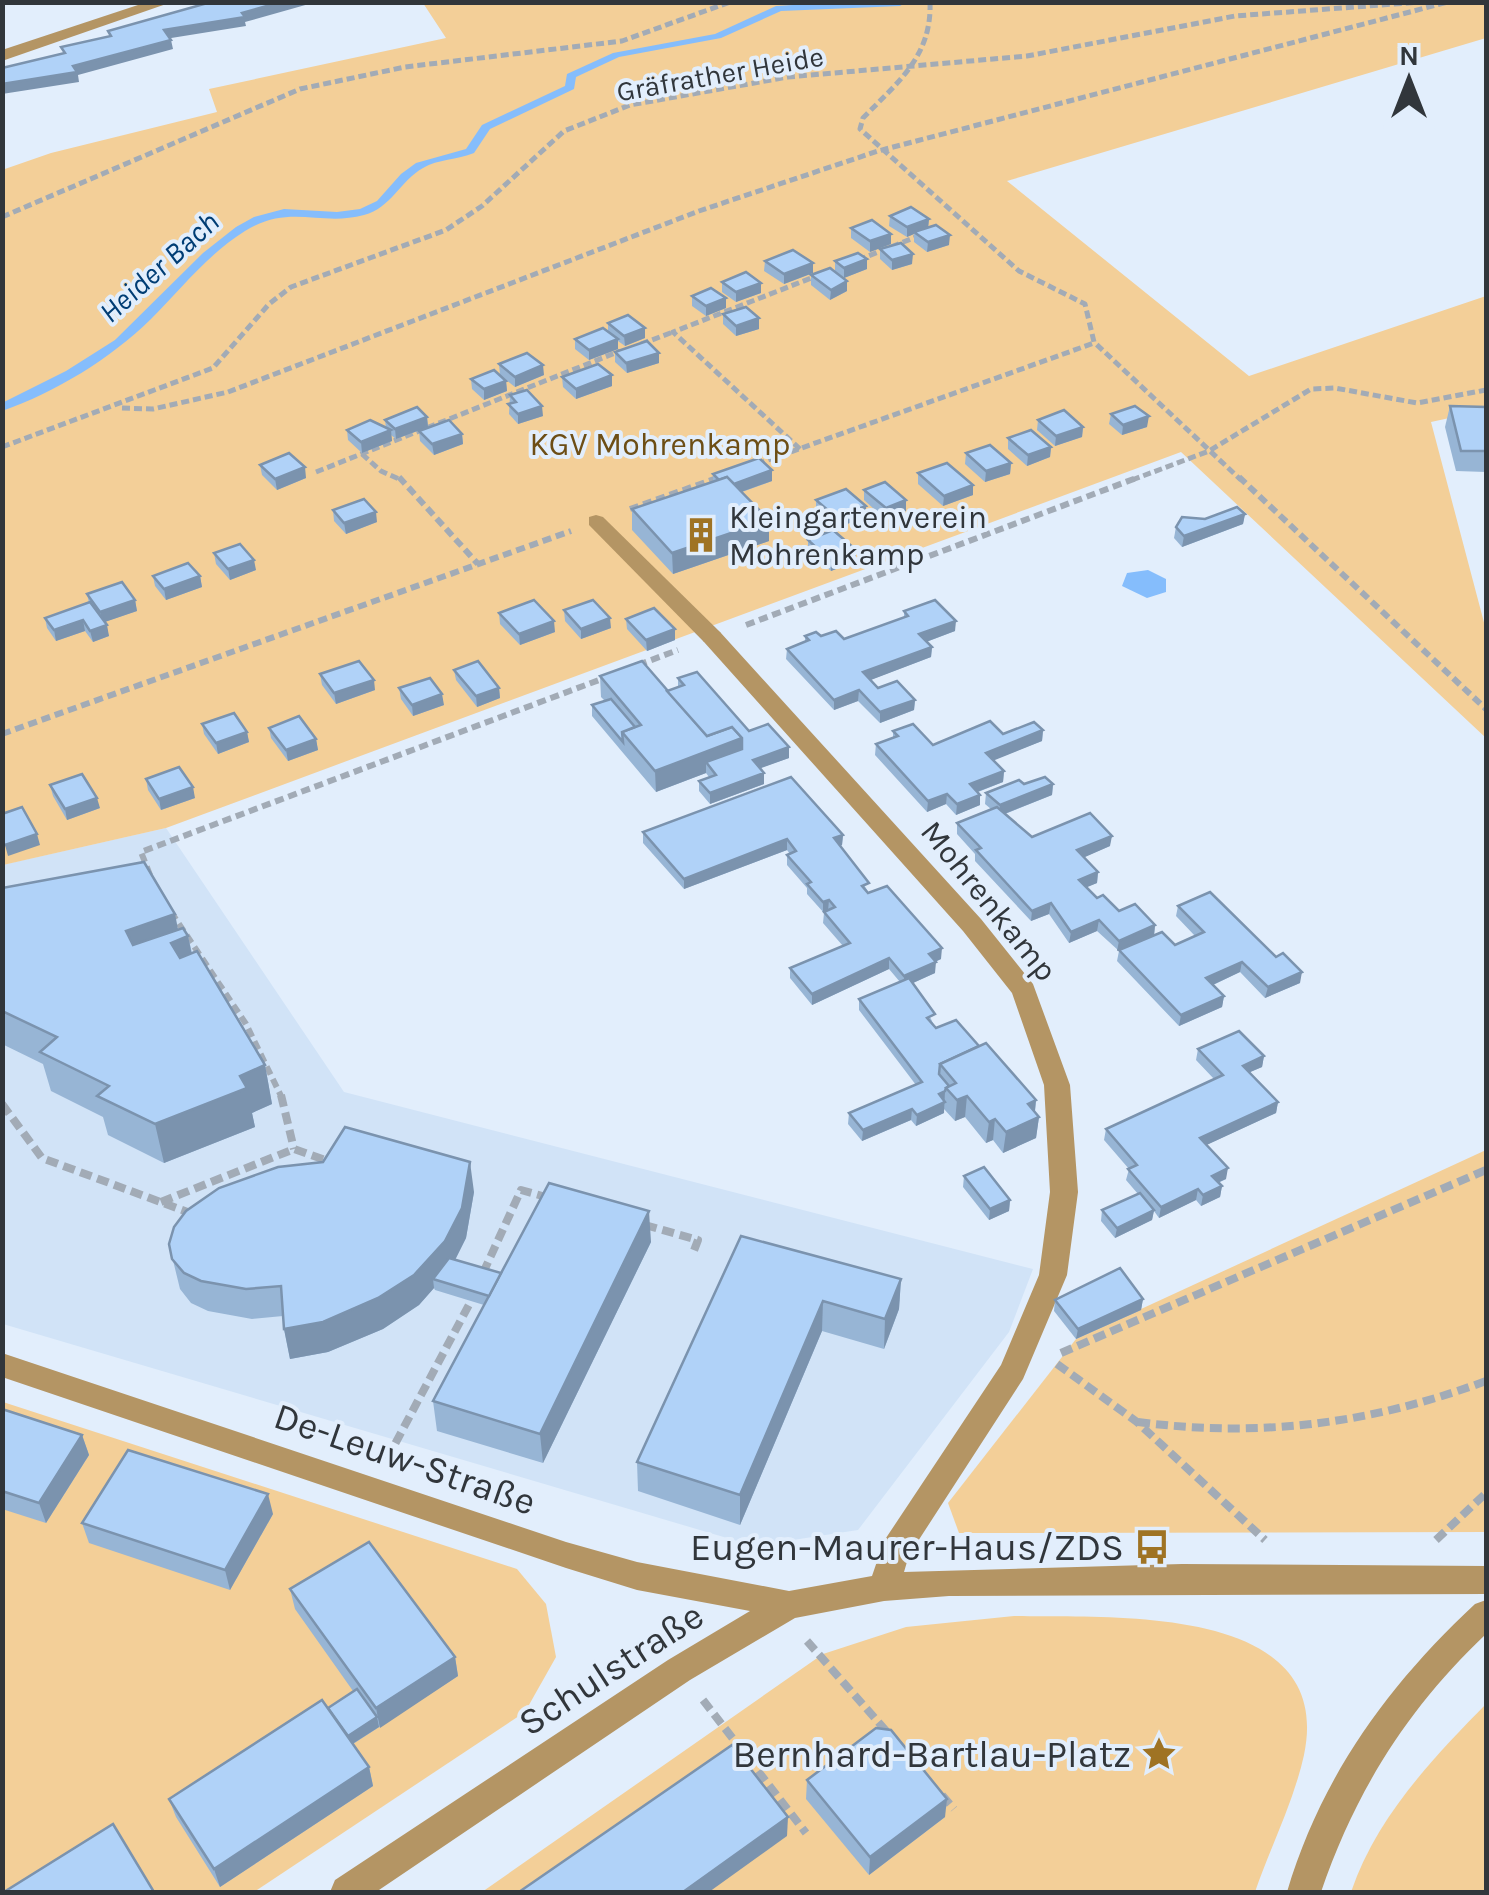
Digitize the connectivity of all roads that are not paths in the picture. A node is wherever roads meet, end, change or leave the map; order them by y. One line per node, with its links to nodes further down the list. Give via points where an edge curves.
1 (164, 2): 2 (street)
2 (2, 56)
3 (596, 522): 6 (street, Mohrenkamp, via 712,638 972,925 1024,990 1057,1085 1064,1192 1053,1274 1013,1371 895,1550)
4 (2, 1365): 7 (street, De-Leuw-Straße, via 637,1576)
5 (1486, 1580): 6 (street, Schulstraße, via 1058,1579)
6 (884, 1588): 7 (street, Schulstraße)
7 (784, 1607): 9 (street, Schulstraße)
8 (1486, 1614): 10 (street, via 1416,1680 1352,1768)
9 (348, 1892)
10 (1304, 1892)

